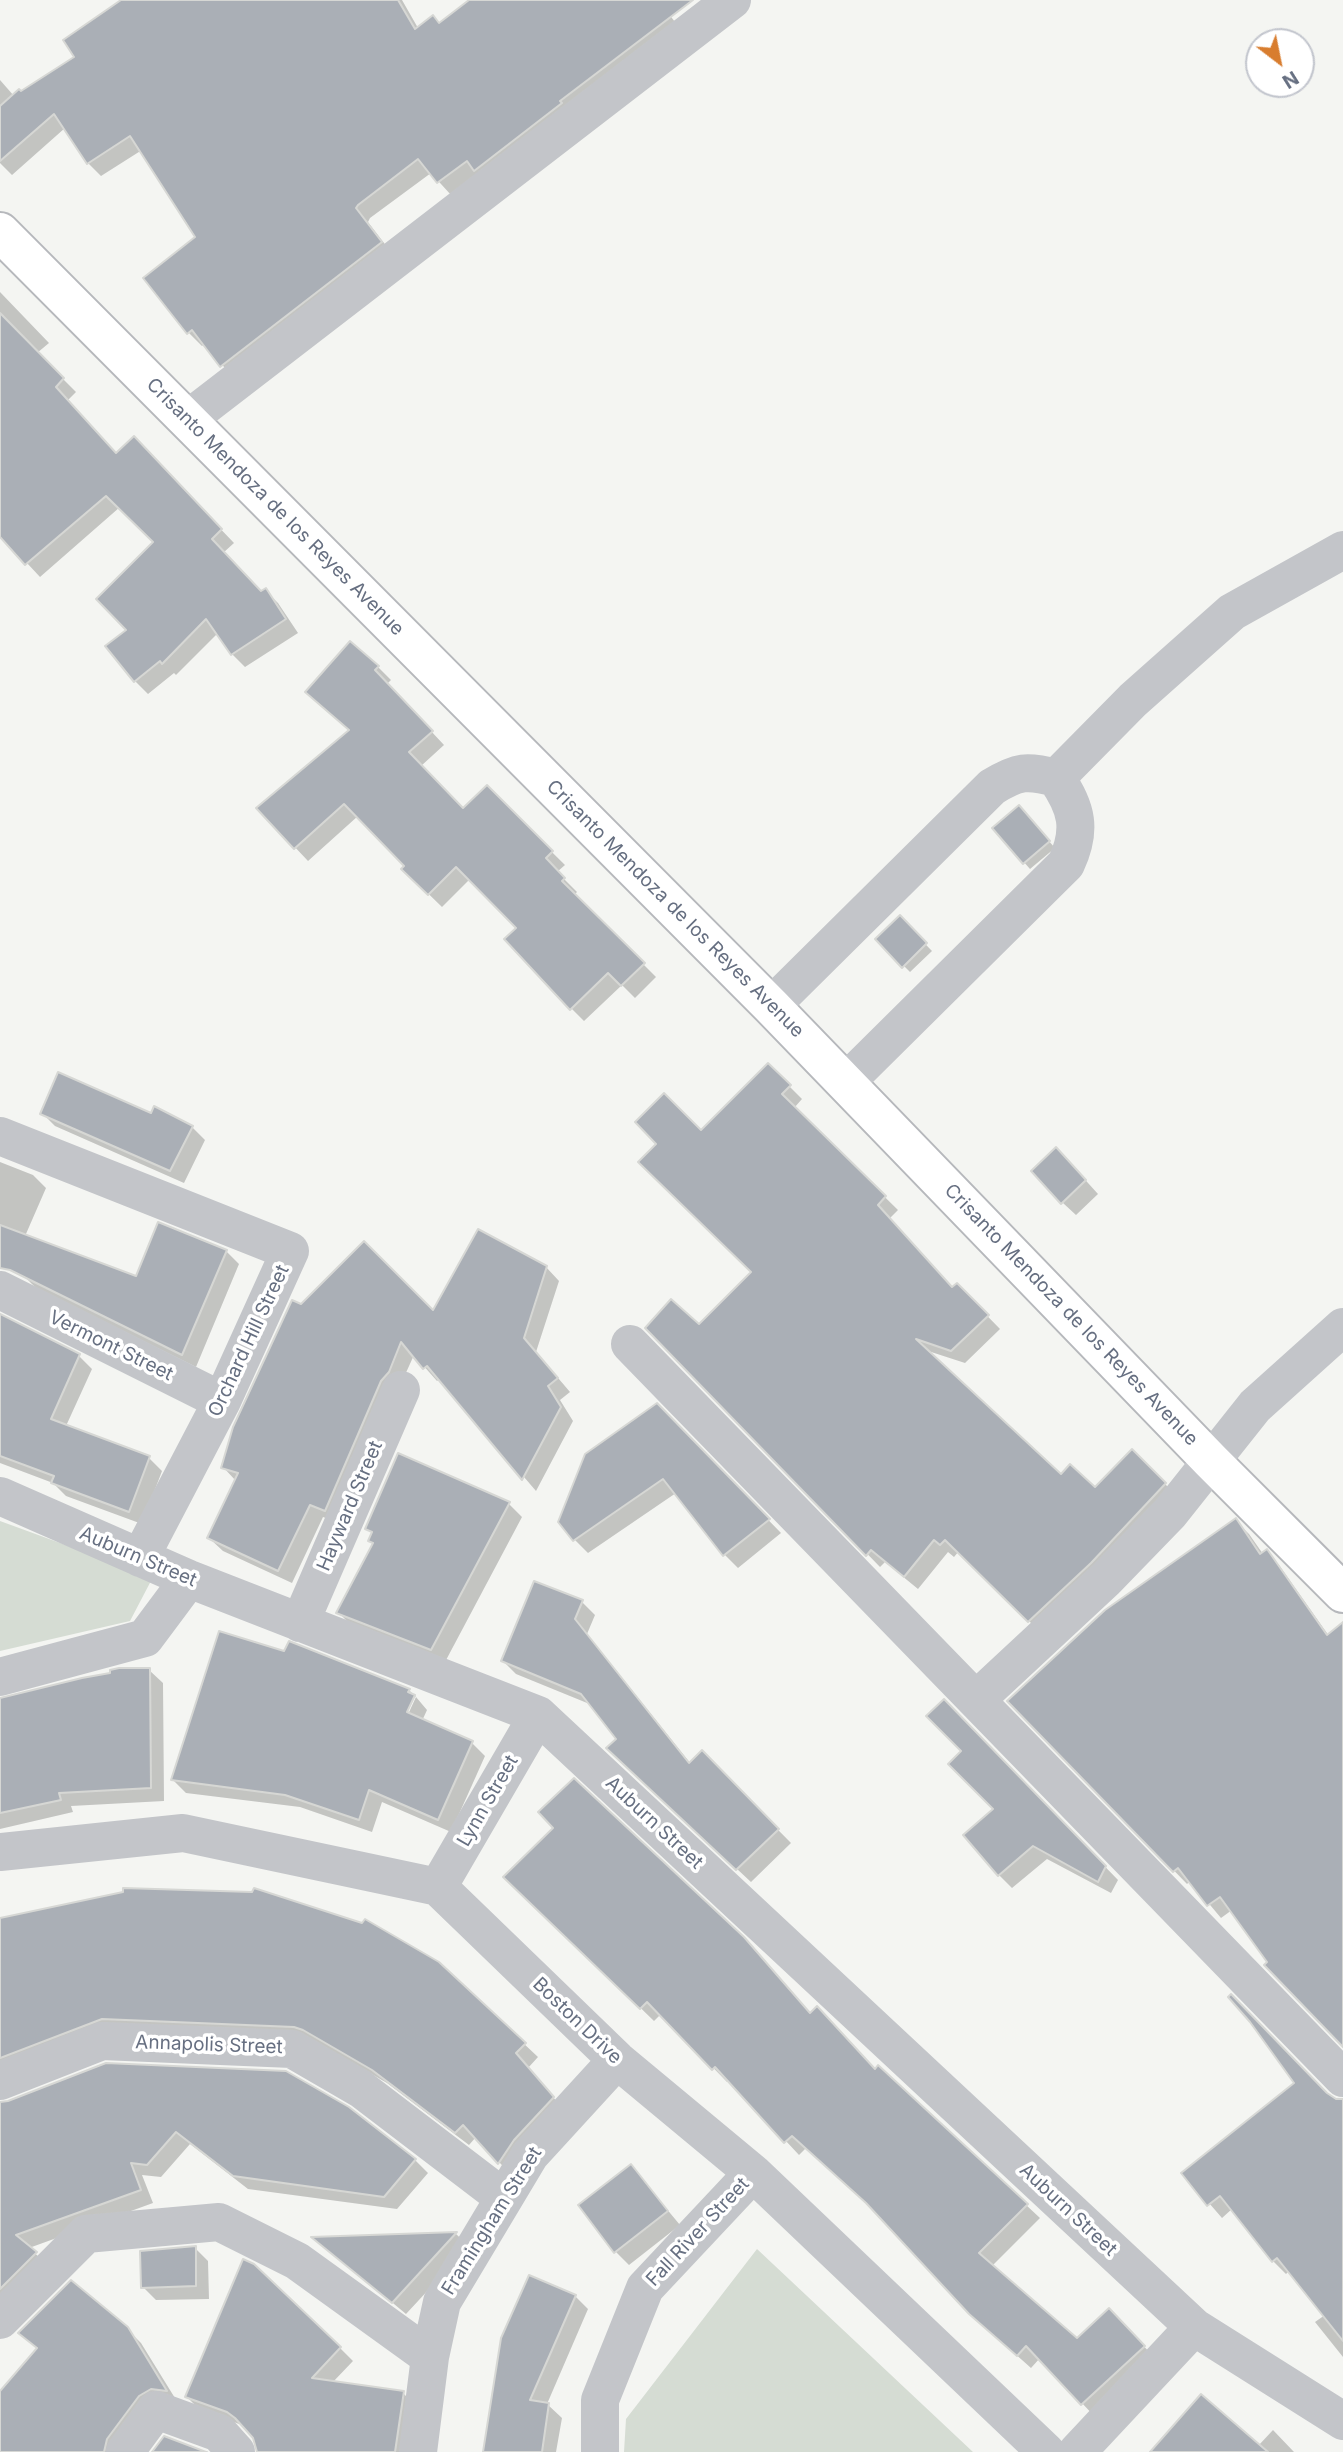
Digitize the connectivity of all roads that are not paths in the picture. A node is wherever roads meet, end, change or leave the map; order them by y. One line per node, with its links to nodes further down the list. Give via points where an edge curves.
1 (732, 0): 3 (street)
2 (0, 232): 3 (main road, Crisanto Mendoza de los Reyes Avenue)
3 (188, 419): 6 (main road, Crisanto Mendoza de los Reyes Avenue)
4 (1343, 550): 5 (street, via 1231,612 1133,700)
5 (1056, 778): 6 (street, via 1032,771 1013,774 992,787); 7 (street, via 1076,815 1074,847 1066,864)
6 (771, 1006): 7 (main road, Crisanto Mendoza de los Reyes Avenue)
7 (846, 1082): 14 (main road, Crisanto Mendoza de los Reyes Avenue)
8 (0, 1136): 13 (street, Orchard Hill Street, via 290,1251)
9 (0, 1290): 13 (street, Vermont Street)
10 (1343, 1327): 14 (street, via 1255,1406)
11 (630, 1345): 21 (street)
12 (401, 1390): 19 (street, Hayward Street)
13 (222, 1401): 16 (street, Orchard Hill Street)
14 (1211, 1461): 18 (main road, Crisanto Mendoza de los Reyes Avenue); 21 (street, via 1170,1513 1106,1580)
15 (0, 1496): 16 (street, Auburn Street)
16 (140, 1558): 17 (street, Auburn Street)
17 (189, 1579): 19 (street, Auburn Street); 20 (street, via 145,1638)
18 (1343, 1593)
19 (300, 1623): 22 (street, Auburn Street)
20 (0, 1677)
21 (977, 1699): 26 (street)
22 (538, 1715): 24 (street, Lynn Street); 31 (street, Auburn Street)
23 (0, 1852): 24 (street, via 184,1833)
24 (438, 1886): 25 (street, Boston Drive)
25 (617, 2060): 28 (street, Boston Drive); 29 (street, Framingham Street, via 530,2155)
26 (1343, 2078)
27 (0, 2081): 29 (street, Annapolis Street, via 102,2041 292,2049 361,2089)
28 (753, 2173): 37 (street, Fall River Street, via 645,2288 600,2400); 38 (street, Boston Drive)
29 (504, 2198): 32 (street, Framingham Street, via 442,2302)
30 (0, 2320): 32 (street, via 86,2234 219,2222 297,2261)
31 (1194, 2328): 33 (street, Auburn Street); 39 (street)
32 (430, 2357): 36 (street, Framingham Street)
33 (1343, 2421)
34 (125, 2452): 35 (street, via 156,2410 219,2433)
35 (236, 2452)
36 (418, 2452)
37 (600, 2452)
38 (1046, 2452)
39 (1077, 2452)

